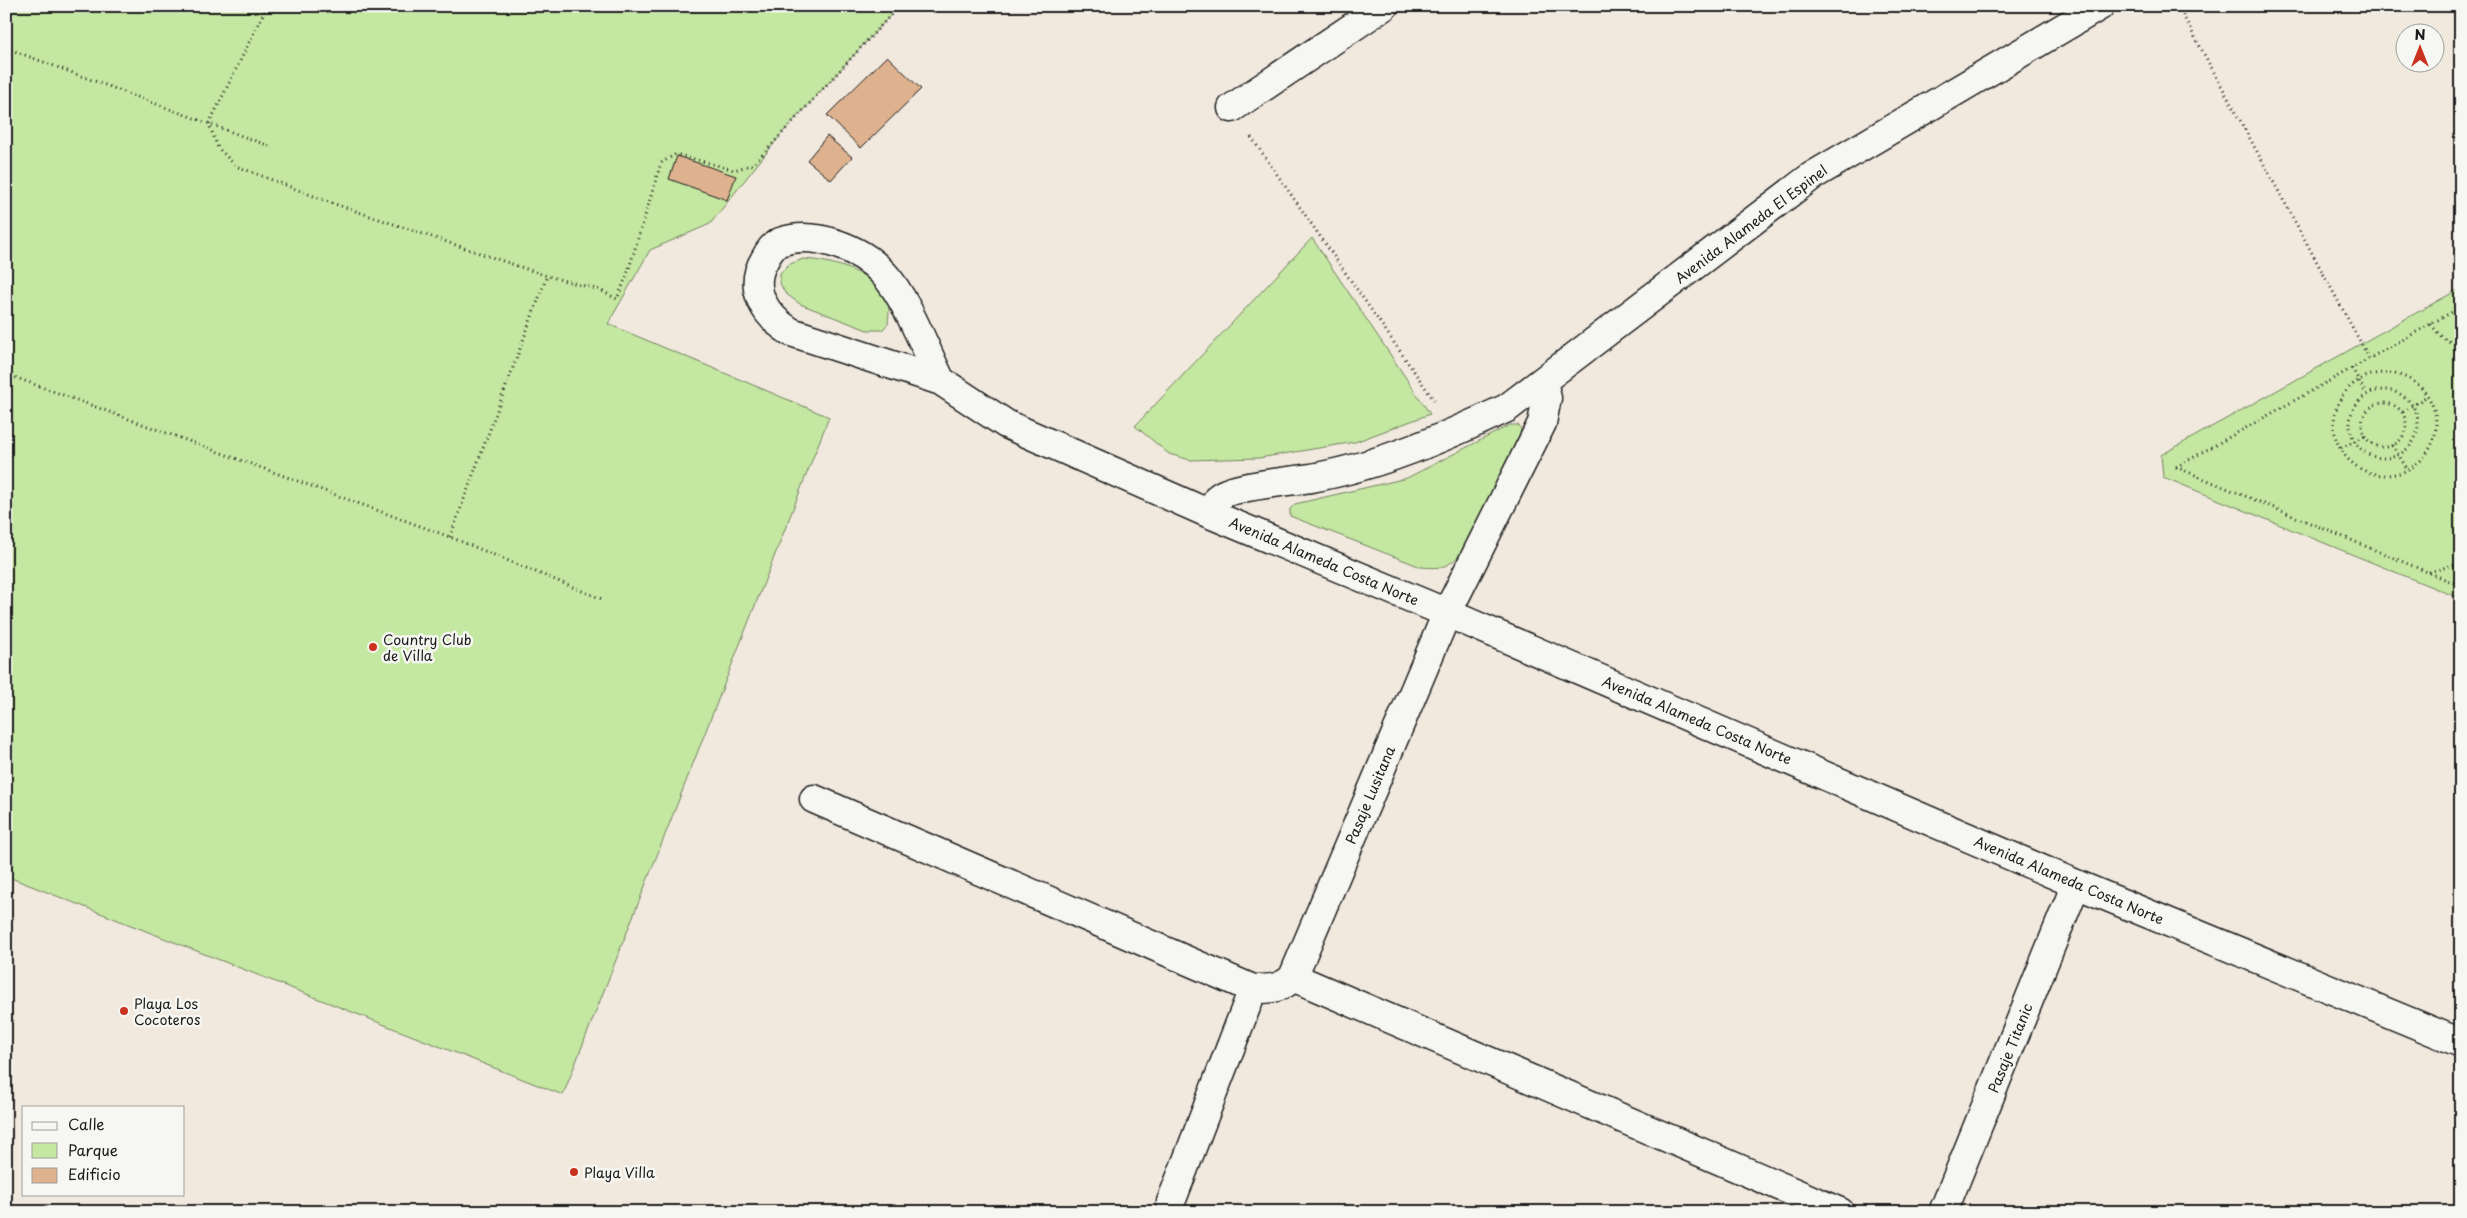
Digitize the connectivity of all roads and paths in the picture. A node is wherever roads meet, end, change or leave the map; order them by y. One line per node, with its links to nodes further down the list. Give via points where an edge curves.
1 (267, 6): 8 (path)
2 (899, 6): 10 (path, via 754,164 734,170 676,154 661,163 617,299 600,290)
3 (1384, 6): 7 (street)
4 (2178, 6): 14 (path)
5 (2085, 10): 19 (street, Avenida Alameda El Espinel, via 1812,176)
6 (6, 48): 8 (path)
7 (1232, 108): 24 (path)
8 (209, 124): 9 (path); 10 (path, via 218,148 236,166 329,202)
9 (269, 146)
10 (547, 276): 32 (path)
11 (2461, 307): 12 (path)
12 (2431, 324): 13 (path, via 2447,341); 14 (path)
13 (2461, 343)
14 (2369, 358): 15 (path)
15 (2352, 368): 18 (path); 34 (path, via 2176,466)
16 (6, 374): 32 (path)
17 (941, 381): 17 (street, Avenida Alameda Costa Norte, via 791,332 776,322 765,309 759,293 761,265 768,253 778,242 800,239 845,247 866,258 898,293); 31 (street, Avenida Alameda Costa Norte, via 1006,424)
18 (2359, 381): 20 (path); 21 (path, via 2375,374 2392,374 2407,378); 28 (path, via 2346,391 2337,406 2334,423)
19 (1543, 382): 24 (street, Avenida Alameda El Espinel, via 1507,408); 37 (street, via 1546,398 1542,423)
20 (2366, 394): 22 (path, via 2389,390 2400,394); 26 (path, via 2358,401 2351,416 2350,432)
21 (2427, 396): 22 (path); 30 (path, via 2436,416 2436,432 2431,447)
22 (2412, 406): 23 (path); 29 (path, via 2418,423 2416,435 2411,445)
23 (2403, 412): 25 (path, via 2392,403 2371,406 2362,418); 27 (path, via 2405,432)
24 (1457, 432): 31 (street, Avenida Alameda El Espinel, via 1368,464 1314,478 1238,489 1220,496)
25 (2365, 436): 26 (path); 27 (path, via 2382,447)
26 (2354, 441): 28 (path); 29 (path, via 2361,450 2380,458)
27 (2392, 445): 29 (path)
28 (2340, 448): 30 (path, via 2358,467 2374,474 2391,475)
29 (2398, 454): 30 (path)
30 (2408, 470)
31 (1210, 514): 37 (street, Avenida Alameda Costa Norte)
32 (450, 537): 36 (path)
33 (2461, 563): 34 (path)
34 (2428, 573): 35 (path)
35 (2461, 586)
36 (602, 599)
37 (1447, 613): 39 (street, Avenida Alameda Costa Norte); 40 (street, Pasaje Lusitana)
38 (814, 799): 41 (street)
39 (2076, 884): 42 (street, Avenida Alameda Costa Norte); 45 (street, Pasaje Titanic)
40 (1293, 977): 41 (street, via 1287,984 1271,990); 44 (street)
41 (1253, 990): 43 (street)
42 (2461, 1043)
43 (1170, 1202)
44 (1840, 1212)
45 (1943, 1212)

